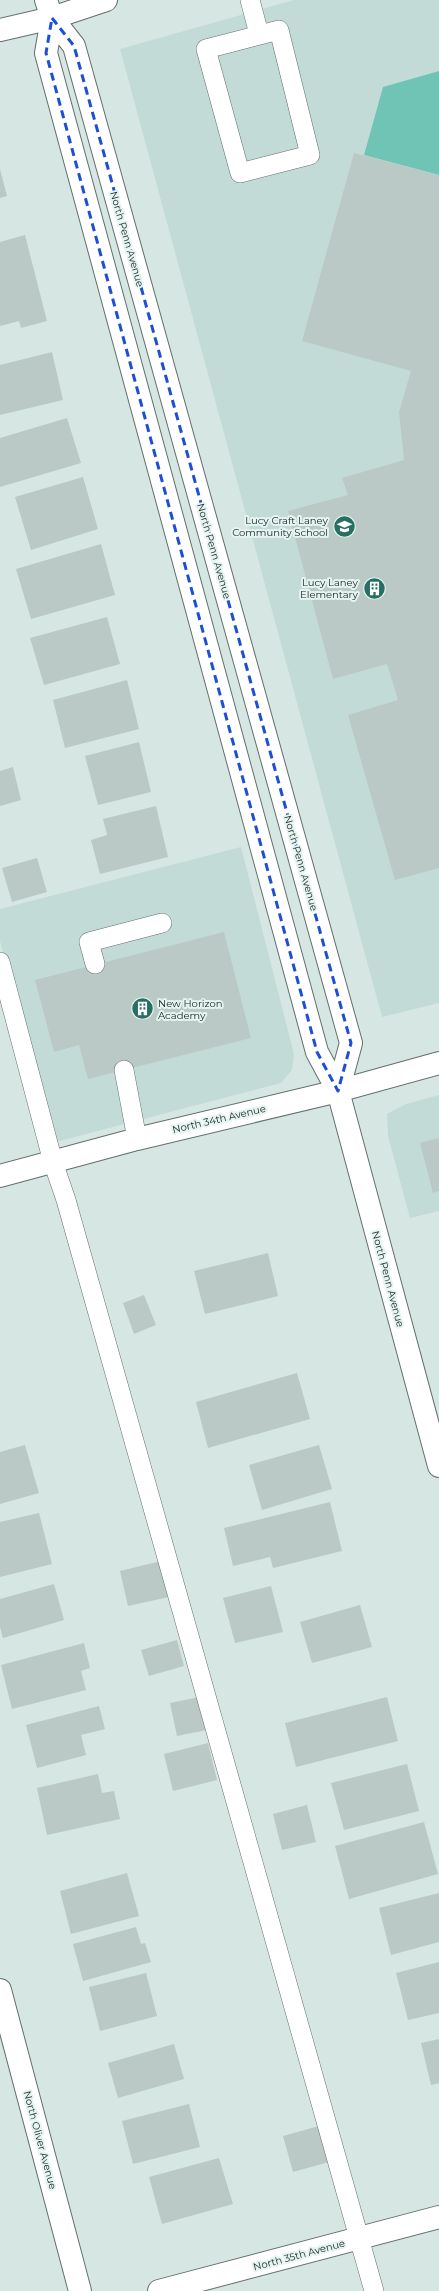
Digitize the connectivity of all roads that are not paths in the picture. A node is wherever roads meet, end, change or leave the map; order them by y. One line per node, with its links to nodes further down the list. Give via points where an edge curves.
1 (106, 0): 3 (main road)
2 (250, 0): 5 (lane)
3 (49, 9): 4 (main road); 11 (main road, North Penn Avenue, via 46,53 317,1052); 11 (main road, North Penn Avenue, via 74,46 351,1043)
4 (0, 30)
5 (259, 34): 5 (lane, via 206,49 240,173 310,155 279,30)
6 (162, 923): 8 (lane, via 89,942)
7 (0, 962): 13 (lane)
8 (95, 964)
9 (439, 1064): 11 (main road, North 34th Avenue)
10 (124, 1070): 12 (lane)
11 (338, 1091): 12 (main road, North 34th Avenue); 15 (main road, North Penn Avenue)
12 (137, 1139): 13 (main road, North 34th Avenue)
13 (53, 1162): 14 (main road, North 34th Avenue); 18 (lane, via 66,1200)
14 (0, 1176)
15 (439, 1466)
16 (0, 1990): 19 (main road, North Oliver Avenue)
17 (439, 2217): 18 (main road, North 35th Avenue)
18 (360, 2239): 20 (main road, North 35th Avenue); 21 (lane)
19 (80, 2291)
20 (159, 2291)
21 (374, 2291)

